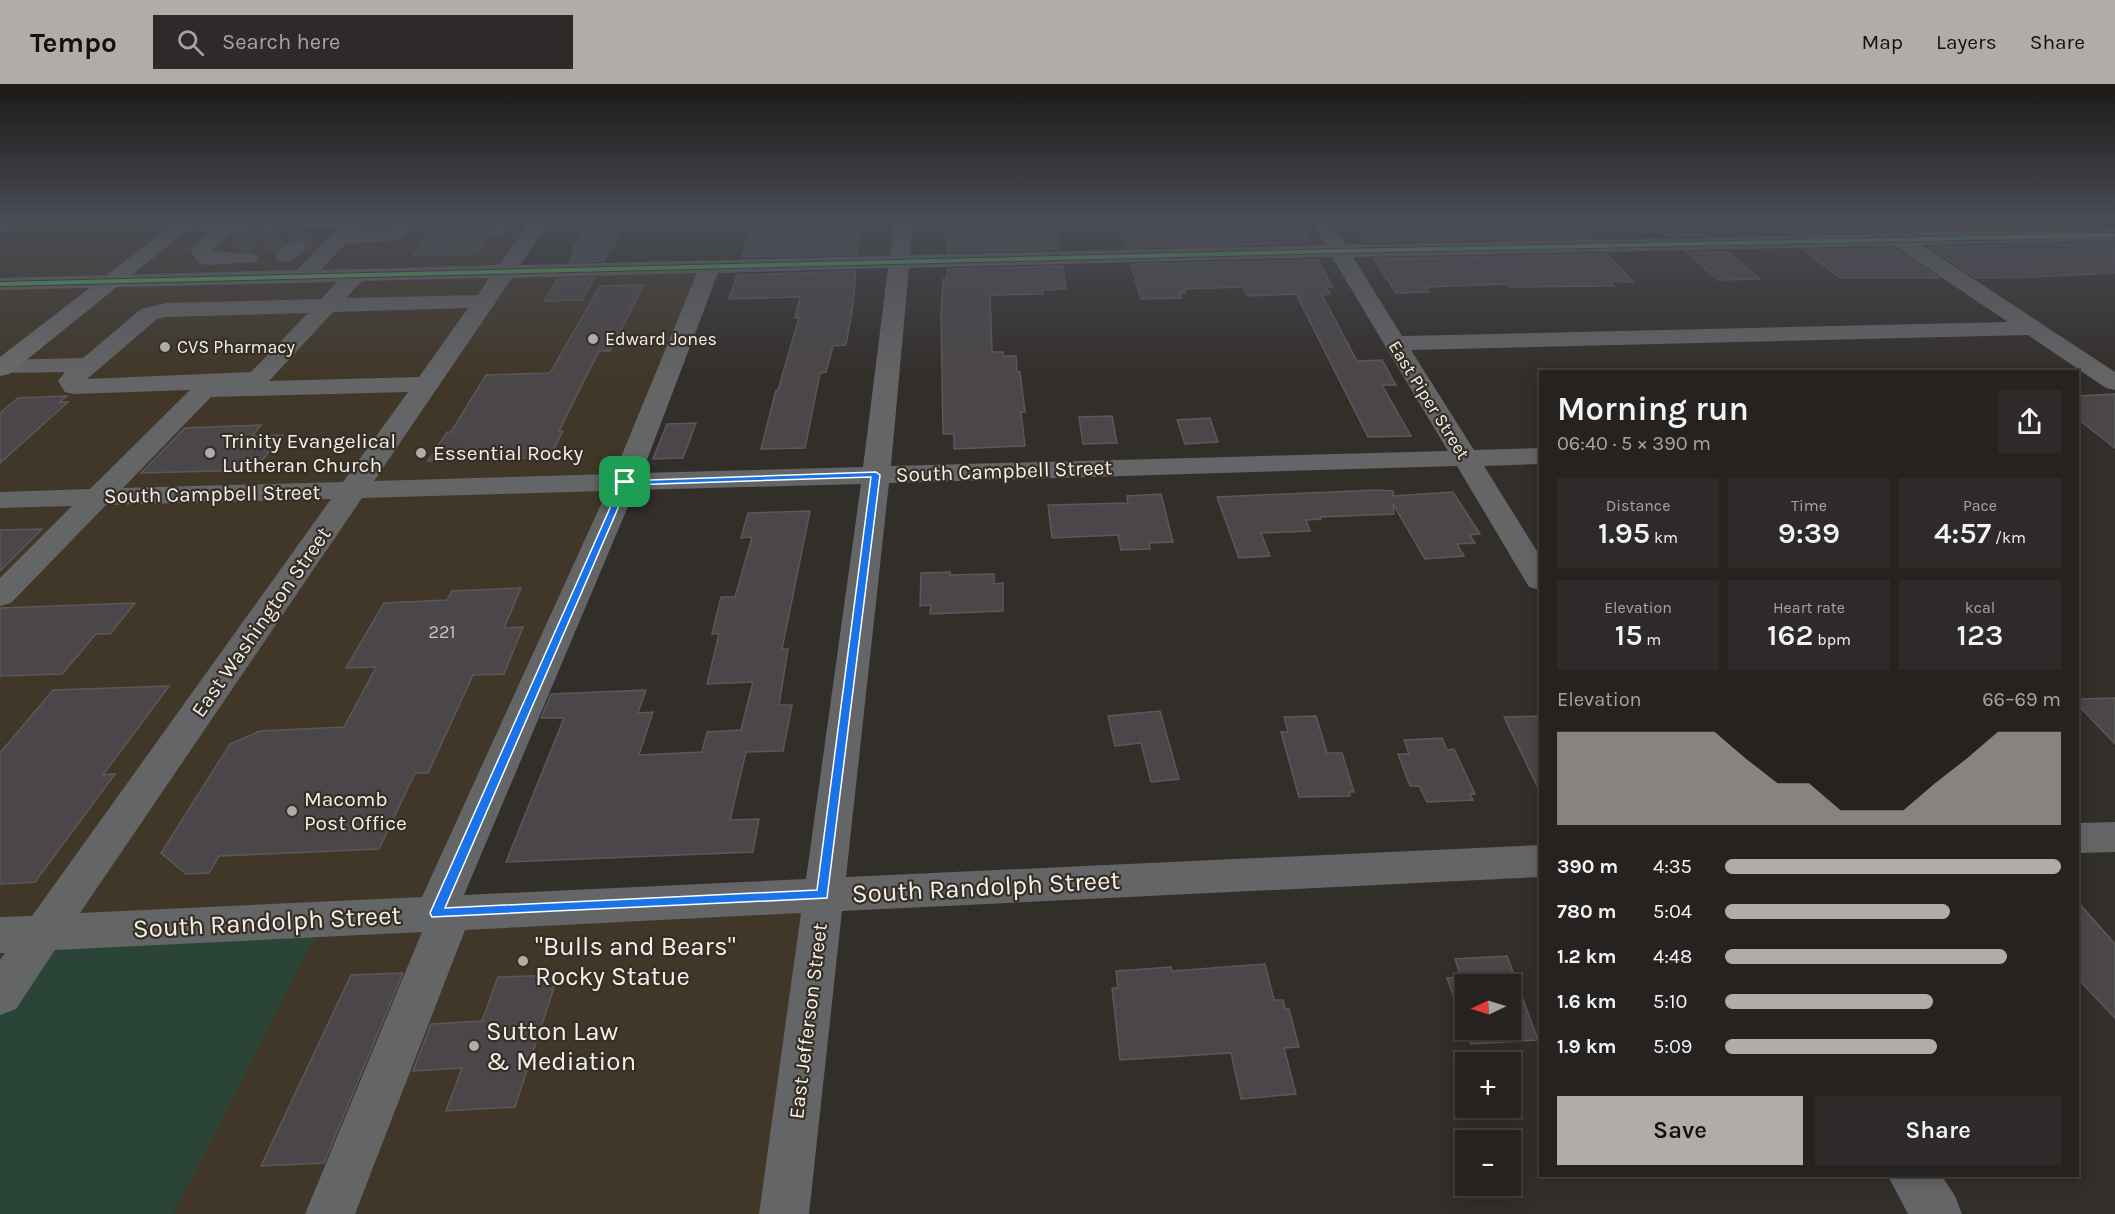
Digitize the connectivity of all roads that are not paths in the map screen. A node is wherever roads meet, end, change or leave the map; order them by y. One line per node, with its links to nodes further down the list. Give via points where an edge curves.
1 (123, 273): 11 (highway)
2 (306, 273): 10 (street)
3 (504, 273): 4 (street); 9 (street); 13 (street, East Washington Street)
4 (513, 273)
5 (708, 273): 24 (street)
6 (899, 273): 23 (street, East Jefferson Street)
7 (1351, 273): 16 (street, East Piper Street)
8 (1948, 273): 15 (street)
9 (355, 276): 10 (street); 14 (street)
10 (301, 278): 11 (street)
11 (111, 282): 12 (street); 17 (highway)
12 (1, 297)
13 (485, 300): 14 (street); 20 (street, East Washington Street)
14 (327, 305): 18 (street, via 166,310 149,314); 18 (street, via 259,377 242,381 74,387 70,381)
15 (2032, 328): 16 (street); 19 (street)
16 (1394, 343): 22 (street, East Piper Street)
17 (1, 364): 18 (street)
18 (87, 365)
19 (2115, 383)
20 (426, 384): 25 (street, East Washington Street); 26 (street, via 204,390)
21 (1539, 456): 22 (street, South Campbell Street)
22 (1464, 458): 23 (street, South Campbell Street); 28 (street, East Piper Street)
23 (876, 475): 24 (street, South Campbell Street); 33 (street, East Jefferson Street)
24 (625, 482): 25 (street, South Campbell Street); 34 (street)
25 (352, 491): 26 (street, South Campbell Street); 35 (street, East Washington Street)
26 (98, 497): 27 (street, South Campbell Street); 29 (street)
27 (0, 500)
28 (1539, 578)
29 (0, 596)
30 (2115, 837): 31 (street)
31 (2079, 838)
32 (1539, 861): 33 (street, South Randolph Street)
33 (823, 894): 34 (street, South Randolph Street); 40 (street, East Jefferson Street)
34 (444, 913): 35 (street, South Randolph Street); 39 (street)
35 (44, 933): 36 (street, South Randolph Street); 37 (street, East Washington Street)
36 (0, 935)
37 (0, 995)
38 (1914, 1177): 41 (street)
39 (330, 1214)
40 (784, 1214)
41 (1937, 1214)

